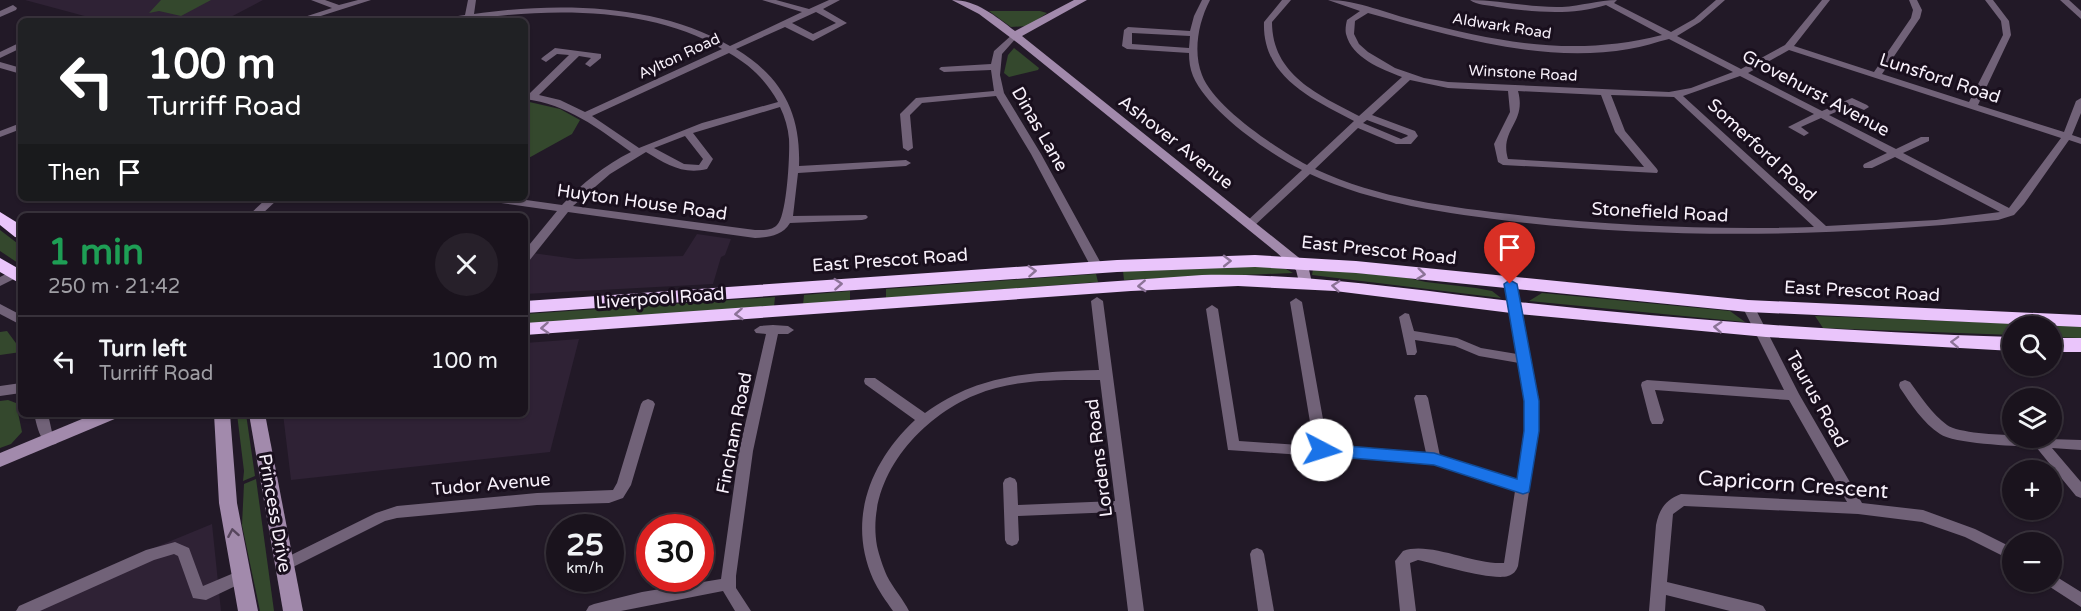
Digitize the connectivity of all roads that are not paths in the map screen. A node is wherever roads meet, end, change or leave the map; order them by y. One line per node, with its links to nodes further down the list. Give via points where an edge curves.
1 (315, 0): 19 (street)
2 (367, 0): 19 (street)
3 (472, 0): 25 (street)
4 (766, 0): 20 (street)
5 (836, 0): 20 (street, Aylton Road)
6 (957, 0): 29 (street, via 983,12)
7 (1082, 0): 29 (street)
8 (1206, 0): 28 (street, Stonefield Road)
9 (1287, 0): 57 (street, via 1268,22 1269,45 1282,69 1307,92)
10 (1332, 0): 21 (street, Aldwark Road)
11 (1476, 0): 17 (street, via 1553,9 1585,8)
12 (1721, 0): 30 (street)
13 (1827, 0): 32 (street)
14 (1913, 0): 44 (street, via 1917,7 1915,18)
15 (1989, 0): 53 (street, via 2005,21 2007,35)
16 (2064, 0): 23 (street)
17 (1611, 1): 30 (street, Grovehurst Avenue)
18 (13, 8): 22 (street)
19 (337, 8): 24 (street)
20 (814, 10): 27 (street, Aylton Road); 27 (street, via 843,23 813,38)
21 (1367, 10): 30 (street, Aldwark Road, via 1471,37 1537,47 1607,47); 45 (street, Winstone Road, via 1351,20 1350,34 1361,50)
22 (0, 14)
23 (2080, 15)
24 (305, 18)
25 (469, 18)
26 (478, 18): 33 (street, via 544,11 618,14 680,27)
27 (785, 23): 33 (street, Aylton Road)
28 (1195, 34): 34 (street, Stonefield Road); 34 (street, via 1128,30 1127,46)
29 (1014, 36): 40 (street, via 997,53); 80 (street, Ashover Avenue)
30 (1671, 36): 43 (street, Grovehurst Avenue)
31 (18, 46): 36 (street)
32 (1788, 47): 43 (street, Winstone Road); 44 (street, Lunsford Road)
33 (730, 49): 52 (street, via 767,78); 56 (street, Aylton Road)
34 (1195, 51): 71 (street, Stonefield Road, via 1196,73 1211,97 1264,143)
35 (577, 53): 37 (street, via 555,51); 38 (street, via 598,56); 50 (street)
36 (0, 55)
37 (546, 59)
38 (590, 64)
39 (0, 65): 42 (street)
40 (995, 66): 41 (street); 48 (street, Dinas Lane)
41 (944, 69)
42 (18, 70)
43 (1739, 72): 49 (street, Winstone Road); 55 (street, Grovehurst Avenue)
44 (1877, 75): 53 (street, Lunsford Road)
45 (1407, 77): 46 (street, Winstone Road, via 1440,84); 57 (street)
46 (1512, 88): 47 (street, Winstone Road); 47 (street, via 1517,102 1500,142 1503,162 1653,171 1620,132)
47 (1605, 92): 49 (street, Winstone Road)
48 (999, 93): 65 (street, via 919,100 905,114); 85 (street, Dinas Lane)
49 (1677, 95): 81 (street, Somerford Road)
50 (529, 96): 56 (street)
51 (2081, 101): 62 (street)
52 (784, 103): 60 (street); 70 (street, via 794,138)
53 (1971, 106): 62 (street, Lunsford Road)
54 (1864, 107): 55 (street, via 1852,101)
55 (1821, 114): 61 (street, via 1793,127); 67 (street, Grovehurst Avenue)
56 (586, 115): 66 (street)
57 (1361, 120): 71 (street)
58 (18, 127): 59 (street)
59 (1, 133)
60 (688, 133): 66 (street); 66 (street, via 708,159 703,167 684,169)
61 (1804, 133)
62 (2067, 136): 64 (street, Lunsford Road); 75 (street)
63 (1925, 139): 67 (street)
64 (2081, 141)
65 (908, 147)
66 (643, 151): 74 (street, via 591,183)
67 (1895, 153): 69 (street); 75 (street, Grovehurst Avenue)
68 (900, 160): 70 (street)
69 (1868, 166)
70 (792, 170): 79 (street)
71 (1309, 170): 80 (street); 81 (street, Stonefield Road, via 1398,200 1522,219 1684,231)
72 (270, 201): 76 (street)
73 (510, 201): 74 (street, Huyton House Road)
74 (565, 208): 79 (street, Huyton House Road, via 755,234 778,230); 83 (street)
75 (2012, 212): 81 (street, Stonefield Road, via 1989,218)
76 (256, 213)
77 (0, 217): 82 (highway)
78 (862, 217): 79 (street)
79 (787, 220)
80 (1250, 224): 84 (street, Ashover Avenue)
81 (1824, 230)
82 (18, 232)
83 (528, 254)
84 (1296, 262): 85 (highway, East Prescot Road, one-way to 84, via 1209,261); 87 (street, Ashover Avenue, via 1303,268); 88 (highway, East Prescot Road, one-way to 88)
85 (1097, 267): 86 (highway, East Prescot Road, one-way to 85)
86 (868, 282): 89 (highway, East Prescot Road, one-way to 86); 92 (highway)
87 (1305, 283): 92 (highway, one-way to 92, via 1208,282); 95 (highway, one-way to 87)
88 (1510, 284): 93 (highway, East Prescot Road); 95 (street)
89 (779, 288): 94 (highway, Liverpool Road)
90 (1096, 301): 110 (street, Lordens Road)
91 (1296, 302): 129 (street)
92 (869, 304): 101 (highway, Liverpool Road, one-way to 101)
93 (1748, 306): 100 (highway, East Prescot Road); 103 (street, Taurus Road)
94 (528, 307)
95 (1514, 307): 103 (highway, one-way to 95); 109 (street)
96 (0, 308): 99 (street)
97 (1212, 309): 129 (street, via 1233,446)
98 (1405, 317): 104 (street)
99 (18, 319)
100 (2081, 321)
101 (528, 329)
102 (774, 330): 143 (street, Fincham Road, via 746,452)
103 (1760, 330): 105 (highway, one-way to 103); 115 (street, Taurus Road)
104 (1409, 336): 108 (street); 109 (street, via 1457,342 1479,352)
105 (2002, 344)
106 (2062, 345): 107 (highway)
107 (2081, 345)
108 (1412, 352)
109 (1525, 360): 133 (street, via 1532,421)
110 (1107, 375): 122 (street, via 1034,377 996,383 950,401); 135 (street, Lordens Road)
111 (870, 381): 122 (street)
112 (1905, 385): 125 (street, via 1945,431)
113 (18, 388): 114 (street)
114 (0, 391)
115 (1793, 395): 123 (street, via 1647,385); 136 (street, Taurus Road)
116 (1421, 398): 130 (street)
117 (648, 404): 141 (street, Tudor Avenue, via 618,494 397,512)
118 (42, 417): 124 (street)
119 (222, 417): 142 (street, one-way to 119, via 228,503)
120 (258, 417): 141 (street, Princess Drive)
121 (97, 418): 124 (street)
122 (923, 419): 152 (street, via 888,459 869,508 875,564 882,583)
123 (1657, 420)
124 (51, 440): 131 (street)
125 (2002, 440)
126 (2062, 444): 127 (street)
127 (2081, 445)
128 (2044, 448): 134 (street)
129 (1322, 450): 130 (street)
130 (1434, 459): 133 (street)
131 (0, 460)
132 (1010, 483): 137 (street)
133 (1523, 488): 155 (street, via 1511,566 1506,570 1488,569 1408,555 1402,561)
134 (2081, 492)
135 (1123, 506): 137 (street); 153 (street, Lordens Road)
136 (1858, 508): 139 (street, Capricorn Crescent, via 1923,516); 144 (street, Capricorn Crescent, via 1681,500 1666,511)
137 (1011, 511): 138 (street)
138 (1012, 540)
139 (2002, 549)
140 (1257, 554): 154 (street)
141 (284, 565): 149 (street, Princess Drive)
142 (241, 576): 147 (street, via 206,593 198,592 184,552 175,548 151,554); 148 (street)
143 (728, 584): 150 (street); 151 (street)
144 (1659, 587): 156 (street, Capricorn Crescent); 157 (street)
145 (2062, 587): 146 (street)
146 (2081, 600)
147 (24, 611)
148 (248, 611)
149 (293, 611)
150 (594, 611)
151 (743, 611)
152 (901, 611)
153 (1136, 611)
154 (1266, 611)
155 (1408, 611)
156 (1658, 611)
157 (1758, 611)

